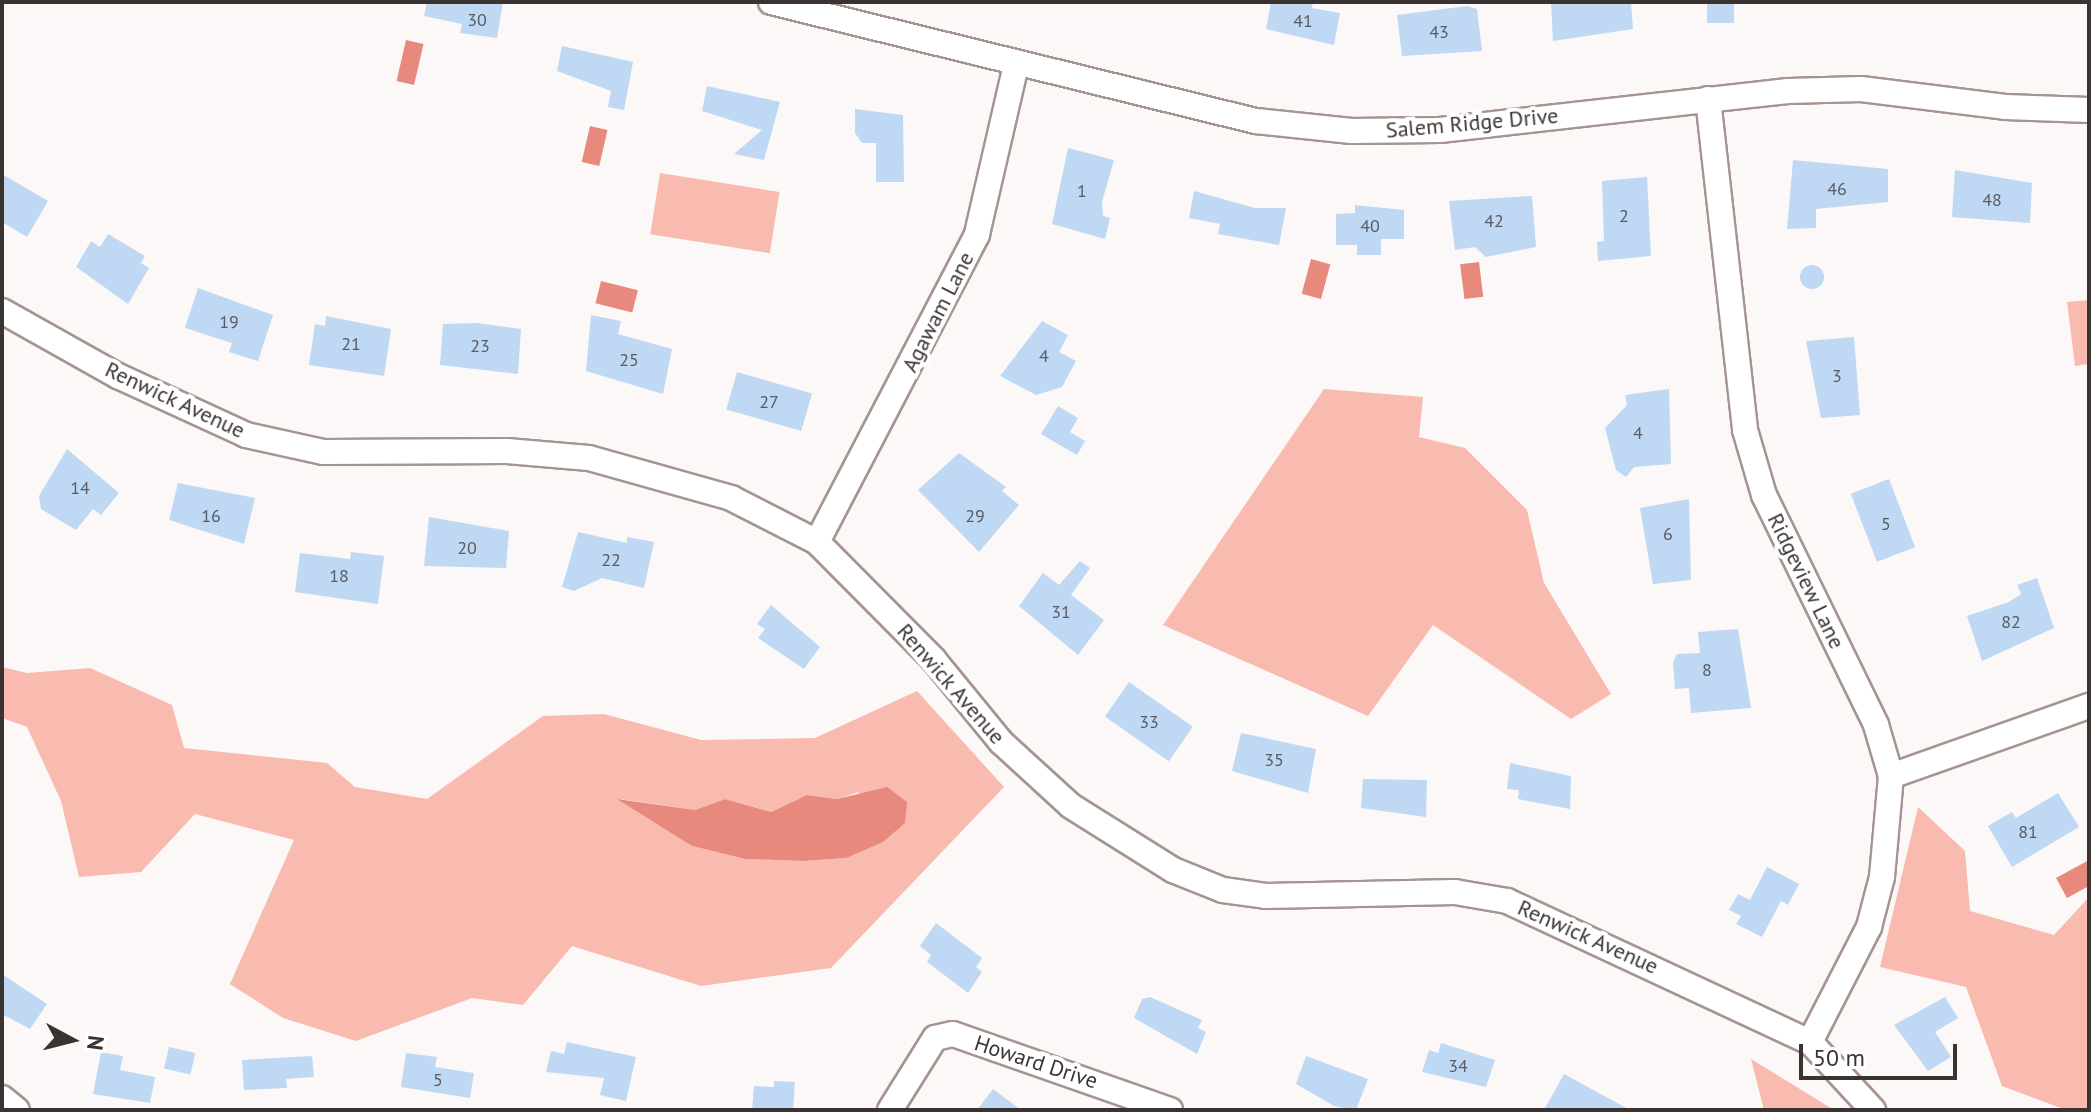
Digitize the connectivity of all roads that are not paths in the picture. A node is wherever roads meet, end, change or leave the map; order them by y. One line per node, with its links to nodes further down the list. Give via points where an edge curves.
1 (771, 2): 2 (street, Salem Ridge Drive)
2 (1016, 65): 3 (street, Salem Ridge Drive, via 1256,121 1351,131 1440,130); 6 (street, Agawam Lane, via 977,234)
3 (1708, 99): 4 (street, Salem Ridge Drive, via 1861,89 2005,107); 8 (street, Ridgeview Lane, via 1745,430 1764,495 1876,725)
4 (2089, 110)
5 (2, 311): 6 (street, Renwick Avenue, via 118,376 246,435 323,452 507,451 589,458 731,498)
6 (817, 542): 9 (street, Renwick Avenue, via 934,660 1001,742 1071,806 1173,870 1223,890 1266,896 1455,892 1507,901)
7 (2089, 706): 8 (street)
8 (1891, 776): 9 (street, Ridgeview Lane, via 1882,877 1869,927)
9 (1810, 1042): 14 (street, Renwick Avenue)
10 (2, 1098): 11 (street)
11 (17, 1110)
12 (890, 1110): 13 (street, Howard Drive, via 935,1038 953,1034)
13 (1170, 1110)
14 (1873, 1110)

